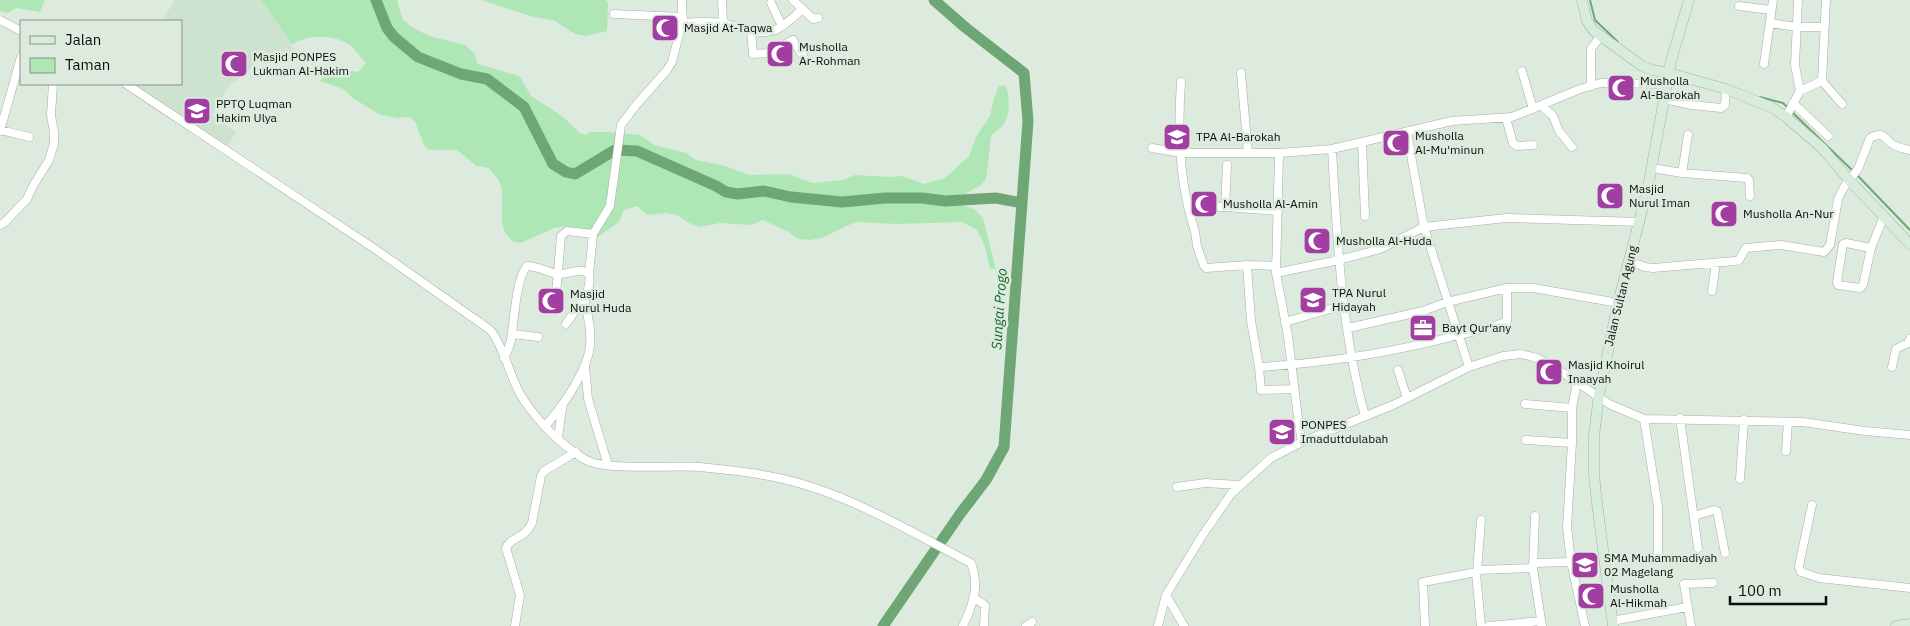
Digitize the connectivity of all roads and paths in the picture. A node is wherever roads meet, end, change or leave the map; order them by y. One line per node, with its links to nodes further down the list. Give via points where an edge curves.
1 (682, 0): 16 (street)
2 (722, 0): 17 (street)
3 (793, 0): 11 (street)
4 (1582, 0): 24 (main road, via 1589,26)
5 (1689, 0): 29 (main road, Jalan Sultan Agung)
6 (1773, 0): 12 (street)
7 (1798, 0): 20 (street)
8 (1826, 0): 21 (street)
9 (771, 3): 19 (street)
10 (1739, 6): 12 (street)
11 (803, 9): 14 (street, via 813,18); 19 (street)
12 (1771, 10): 18 (street)
13 (614, 14): 16 (street)
14 (818, 18)
15 (0, 20): 22 (street)
16 (683, 20): 17 (street); 72 (street, via 672,62 621,125 610,206)
17 (724, 23): 23 (street)
18 (1770, 23): 20 (street); 27 (street)
19 (782, 26): 23 (street, via 770,32)
20 (1797, 27): 21 (street); 37 (street, via 1795,65)
21 (1825, 27): 31 (street)
22 (20, 30)
23 (751, 30): 26 (street, via 753,54 770,53 792,40)
24 (1600, 37): 29 (main road, via 1642,66); 35 (street, via 1590,49)
25 (20, 60): 43 (street)
26 (806, 62)
27 (1764, 64)
28 (1522, 71): 41 (street)
29 (1669, 71): 35 (street); 36 (main road); 38 (main road, Jalan Sultan Agung)
30 (1240, 73): 57 (street)
31 (1822, 81): 37 (street); 39 (street)
32 (1181, 82): 56 (street)
33 (53, 85): 70 (street, via 54,144 49,160 27,199)
34 (128, 85): 97 (street, via 479,322 491,332)
35 (1591, 86): 40 (street)
36 (1726, 89): 38 (street, via 1725,105 1721,108); 42 (main road)
37 (1800, 92): 42 (street)
38 (1663, 99): 60 (main road, Jalan Sultan Agung)
39 (1842, 104)
40 (1542, 106): 41 (street); 53 (street, via 1551,114)
41 (1533, 109): 44 (street)
42 (1789, 111): 49 (street); 62 (main road)
43 (3, 113): 45 (street)
44 (1506, 118): 46 (street, via 1452,122); 51 (street, via 1513,143 1517,146)
45 (0, 131): 48 (street)
46 (1407, 133): 50 (street); 71 (street)
47 (1688, 135): 61 (street)
48 (29, 136)
49 (1828, 136)
50 (1362, 142): 54 (street); 67 (street)
51 (1533, 145)
52 (1152, 148): 56 (street)
53 (1572, 148)
54 (1332, 149): 58 (street); 75 (street)
55 (1910, 150): 62 (street, via 1896,147 1883,135 1877,134 1866,143)
56 (1181, 153): 57 (street); 65 (street)
57 (1248, 153): 58 (street)
58 (1279, 153): 66 (street)
59 (1227, 166): 64 (street)
60 (1652, 168): 61 (street); 69 (main road, Jalan Sultan Agung)
61 (1682, 173): 63 (street, via 1747,178)
62 (1853, 177): 68 (main road); 77 (street, via 1838,199 1830,245 1824,252 1781,244 1749,247 1737,261)
63 (1750, 196)
64 (1225, 207): 65 (street); 66 (street)
65 (1188, 208): 78 (street, via 1196,246 1206,268)
66 (1278, 211): 79 (street)
67 (1365, 216)
68 (1884, 216): 73 (main road); 74 (street)
69 (1640, 222): 71 (street, via 1506,218); 76 (main road, Jalan Sultan Agung)
70 (0, 225)
71 (1424, 228): 75 (street, via 1380,249); 85 (street)
72 (592, 234): 80 (street, via 566,231 561,235); 81 (street)
73 (1910, 244)
74 (1871, 248): 74 (street, via 1864,286 1838,285 1842,244)
75 (1339, 260): 79 (street); 87 (street)
76 (1630, 261): 77 (street, via 1645,268); 86 (main road, Jalan Sultan Agung)
77 (1716, 263): 83 (street)
78 (1248, 265): 79 (street); 100 (street, via 1251,321)
79 (1276, 270): 89 (street)
80 (559, 274): 81 (street, via 582,271); 88 (street); 92 (street, via 543,268 526,267 517,296)
81 (588, 274): 84 (street, via 590,286)
82 (1507, 288): 85 (street); 86 (street, via 1534,288); 93 (street, via 1507,321)
83 (1712, 290)
84 (584, 298): 90 (street); 99 (street, via 591,343)
85 (1448, 302): 91 (street); 93 (street)
86 (1618, 303): 106 (main road, Jalan Sultan Agung)
87 (1344, 305): 89 (street); 91 (street)
88 (555, 306)
89 (1285, 322): 98 (street)
90 (566, 324)
91 (1348, 328): 96 (street)
92 (512, 334): 94 (street); 97 (street)
93 (1459, 335): 96 (street); 101 (street)
94 (538, 337)
95 (1910, 339): 102 (street, via 1896,349)
96 (1351, 357): 98 (street); 111 (street)
97 (504, 358): 116 (street, via 519,392)
98 (1292, 365): 100 (street); 105 (street)
99 (585, 366): 108 (street); 124 (street, via 588,399)
100 (1259, 367): 105 (street, via 1261,390)
101 (1469, 367): 104 (street, via 1521,354 1553,366); 107 (street)
102 (1892, 367)
103 (1398, 370): 107 (street)
104 (1577, 382): 106 (street); 110 (street)
105 (1294, 389): 120 (street)
106 (1599, 395): 113 (street, via 1609,404); 144 (main road, Jalan Sultan Agung, via 1594,475)
107 (1407, 398): 111 (street)
108 (562, 404): 116 (street); 118 (street)
109 (1525, 404): 110 (street)
110 (1572, 408): 121 (street)
111 (1365, 416): 120 (street)
112 (1680, 418): 113 (street); 114 (street); 130 (street)
113 (1644, 419): 134 (street, via 1658,507)
114 (1744, 420): 115 (street); 125 (street)
115 (1788, 422): 117 (street); 122 (street)
116 (545, 426): 118 (street)
117 (1910, 435)
118 (558, 438): 123 (street)
119 (1526, 440): 121 (street)
120 (1302, 442): 126 (street, via 1271,458)
121 (1572, 443): 135 (street, via 1567,527)
122 (1786, 451)
123 (576, 452): 124 (street, via 591,462); 146 (street, via 544,471 532,523 526,534 508,543 506,548 520,595)
124 (608, 465): 141 (street, via 700,467 764,475 818,488 972,563 977,582)
125 (1740, 479)
126 (1240, 485): 127 (street, via 1205,483); 140 (street, via 1202,536)
127 (1177, 487)
128 (1812, 505): 139 (street, via 1800,560 1801,572 1819,578)
129 (1536, 516): 136 (street)
130 (1694, 516): 132 (street); 133 (street, via 1717,511)
131 (1481, 520): 137 (street)
132 (1698, 548)
133 (1725, 553)
134 (1658, 558)
135 (1571, 562): 136 (street); 154 (street)
136 (1534, 565): 137 (street); 143 (street)
137 (1477, 572): 151 (street, via 1423,582); 152 (street)
138 (1713, 583): 142 (street, via 1685,583)
139 (1910, 588)
140 (1166, 595): 149 (street); 150 (street)
141 (974, 598): 147 (street); 148 (street, via 985,605)
142 (1687, 607): 144 (street); 155 (street)
143 (1541, 623): 153 (street)
144 (1612, 624)
145 (1910, 624): 156 (main road)
146 (515, 626)
147 (963, 626)
148 (984, 626)
149 (1158, 626)
150 (1184, 626)
151 (1425, 626)
152 (1481, 626)
153 (1489, 626)
154 (1585, 626)
155 (1690, 626)
156 (1896, 626)

